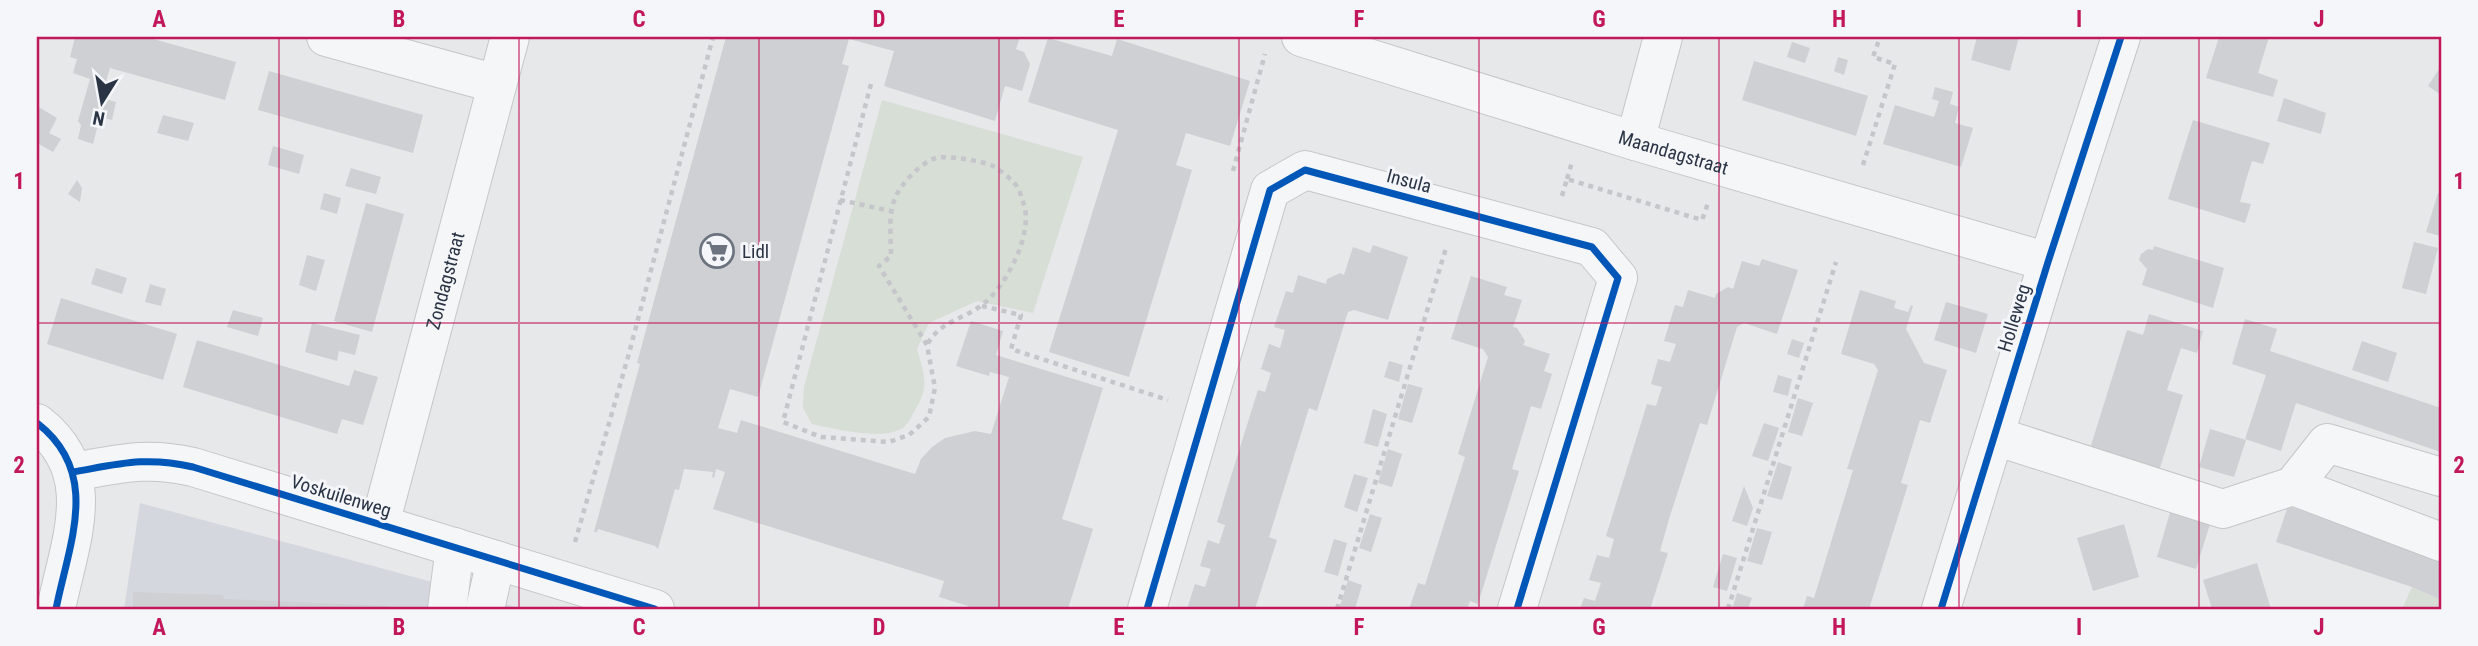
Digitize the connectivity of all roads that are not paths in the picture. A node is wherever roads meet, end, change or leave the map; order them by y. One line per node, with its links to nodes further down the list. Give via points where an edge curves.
1 (326, 37): 6 (street)
2 (510, 37): 6 (street, Zondagstraat)
3 (1663, 37): 7 (street)
4 (2121, 37): 8 (street, Holleweg)
5 (1283, 43): 7 (street, Maandagstraat)
6 (497, 84): 14 (street, Zondagstraat)
7 (1635, 141): 8 (street, Maandagstraat)
8 (2048, 262): 10 (street, Holleweg)
9 (37, 423): 11 (street, via 58,442)
10 (1995, 436): 13 (street, via 2223,509); 24 (street, Holleweg)
11 (73, 472): 14 (street, Voskuilenweg, via 133,461 173,463); 18 (street, via 77,514)
12 (2441, 477): 13 (street, via 2327,443)
13 (2294, 486): 15 (street)
14 (380, 524): 16 (street, Voskuilenweg)
15 (2441, 542)
16 (455, 547): 17 (street, Voskuilenweg); 19 (street)
17 (496, 560): 20 (street); 21 (street, Voskuilenweg)
18 (56, 609)
19 (447, 609)
20 (485, 609)
21 (655, 609)
22 (1147, 609): 23 (street, Insula, via 1270,190 1305,170 1592,247 1618,278)
23 (1517, 609)
24 (1941, 609)

